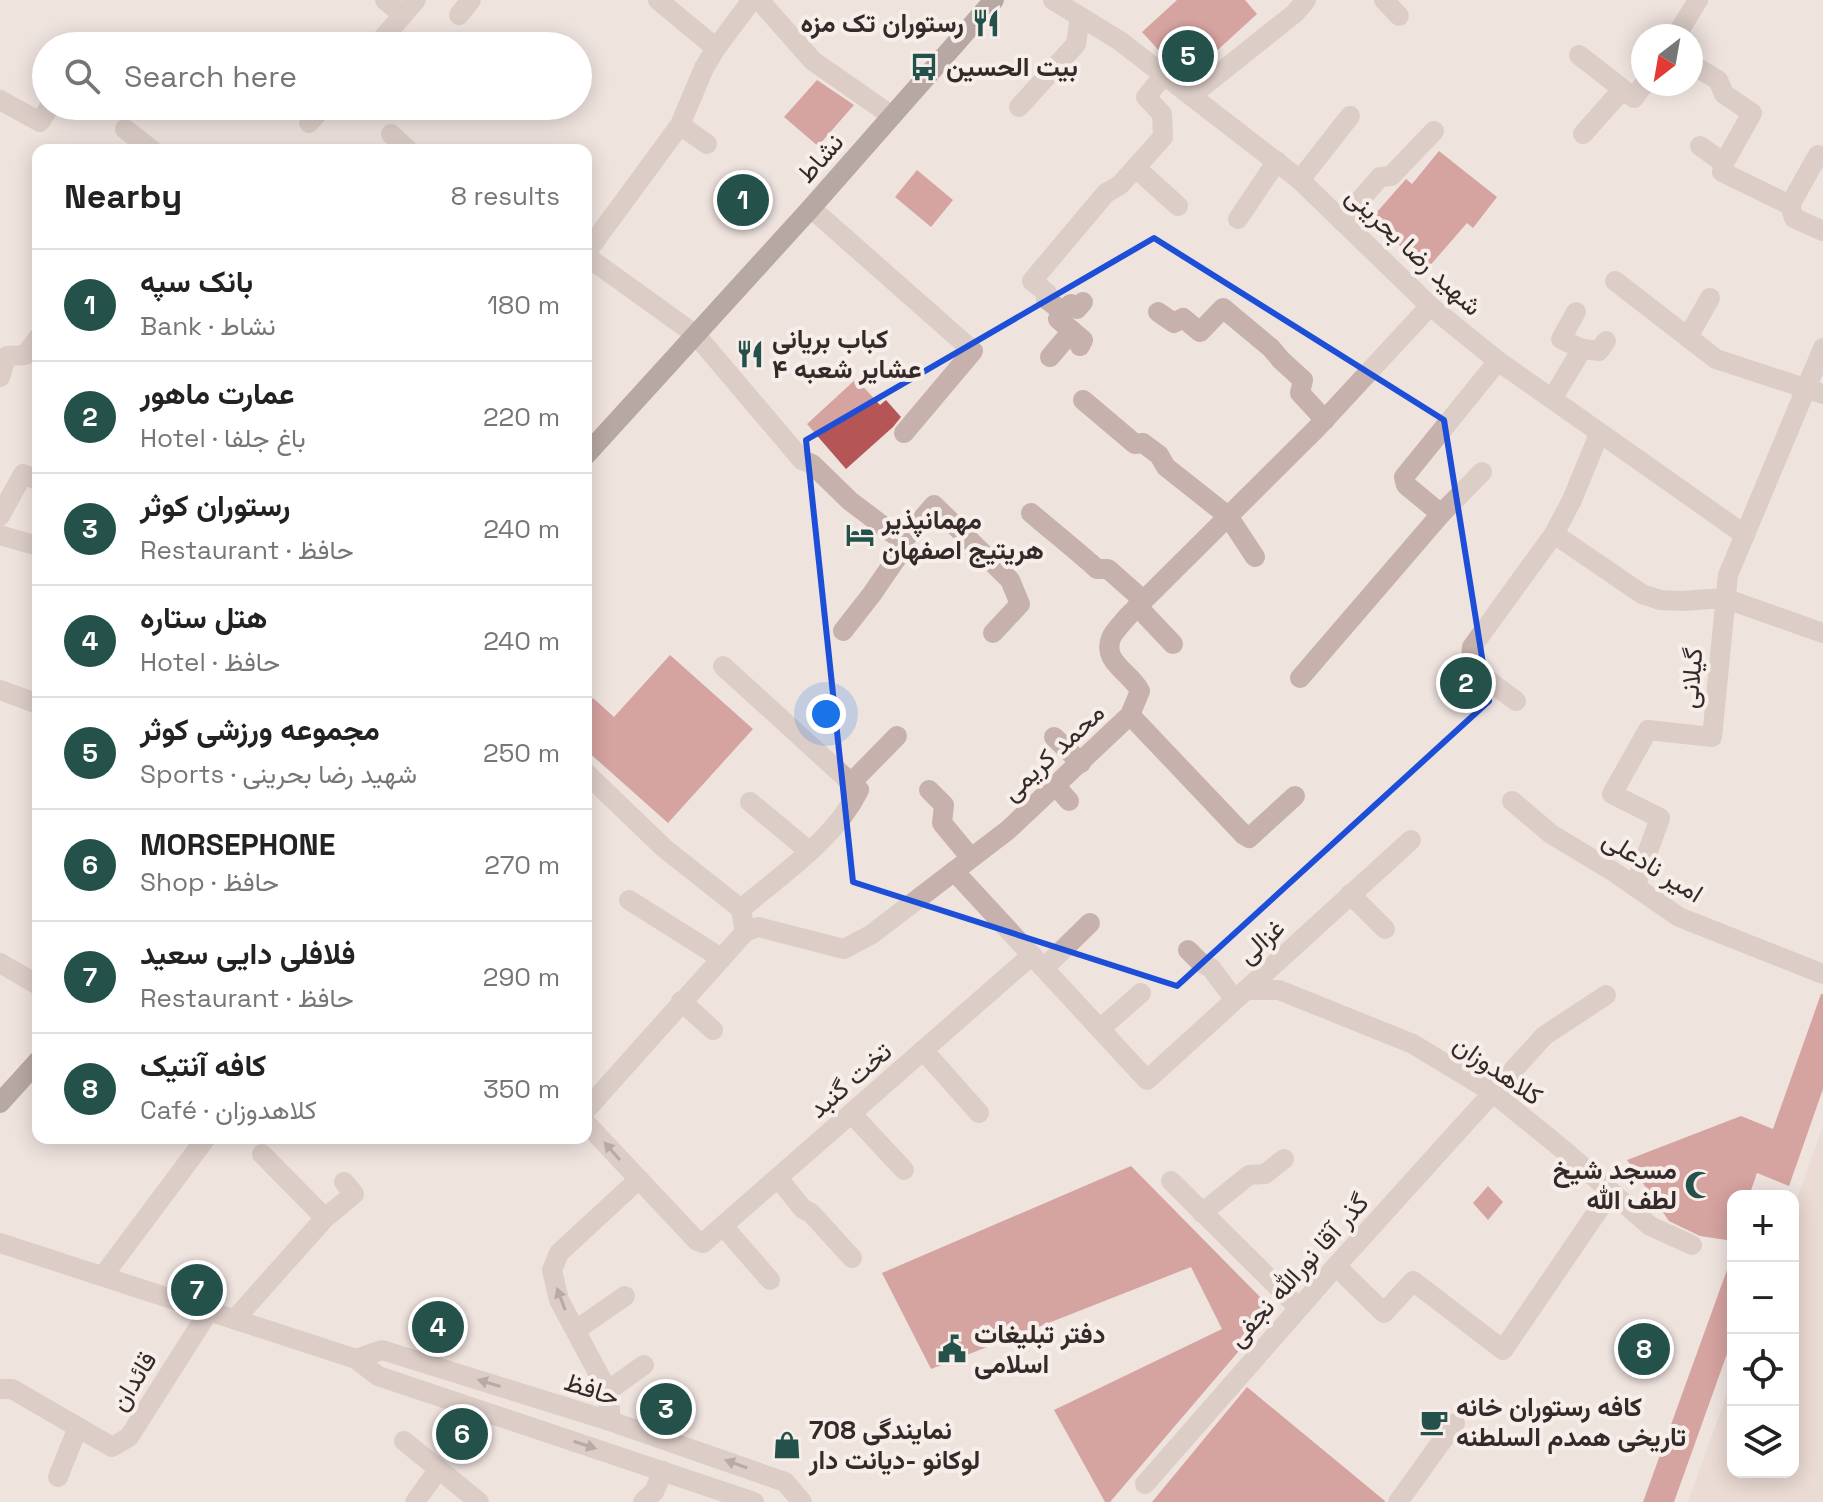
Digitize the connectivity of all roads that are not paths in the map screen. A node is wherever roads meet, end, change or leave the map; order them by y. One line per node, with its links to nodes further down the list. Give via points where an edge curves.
1 (385, 0): 10 (street)
2 (658, 0): 15 (street)
3 (752, 0): 15 (street)
4 (759, 0): 24 (street, via 813,61)
5 (994, 0): 24 (main road, نشاط)
6 (1053, 0): 12 (street, شهید رضا بحرینی)
7 (1306, 0): 20 (street)
8 (1384, 0): 11 (street)
9 (1698, 0): 13 (street)
10 (410, 7): 14 (street)
11 (1399, 16)
12 (1080, 17): 18 (street, شهید رضا بحرینی); 23 (street, via 1076,44)
13 (1683, 24)
14 (388, 32)
15 (716, 48): 29 (street)
16 (1579, 55): 19 (street)
17 (1703, 71): 40 (street, via 1752,113)
18 (1164, 75): 20 (street, شهید رضا بحرینی); 41 (street, via 1146,97 1162,114 1163,137)
19 (1622, 90): 21 (street); 33 (street, via 1591,110)
20 (1191, 96): 39 (street, شهید رضا بحرینی)
21 (1631, 96)
22 (0, 100): 26 (street)
23 (1019, 107)
24 (892, 116): 45 (main road, نشاط)
25 (1350, 116): 42 (street)
26 (32, 118)
27 (312, 120): 28 (street)
28 (309, 123)
29 (680, 125): 36 (street); 49 (street)
30 (125, 129): 34 (street)
31 (1434, 131): 47 (street, via 1391,176 1380,177)
32 (391, 134): 35 (street)
33 (1583, 134)
34 (144, 144)
35 (402, 144)
36 (707, 144)
37 (1700, 146): 40 (street)
38 (1818, 155): 43 (street)
39 (1277, 161): 42 (street, شهید رضا بحرینی); 46 (street)
40 (1724, 163): 43 (street, via 1722,172)
41 (1136, 168): 44 (street); 55 (street, via 1106,193 1032,281)
42 (1300, 180): 47 (street, شهید رضا بحرینی)
43 (1790, 205): 48 (street, via 1794,218)
44 (1178, 206)
45 (811, 208): 58 (main road, نشاط); 72 (street, via 973,351)
46 (1238, 219)
47 (1342, 221): 54 (street, شهید رضا بحرینی)
48 (1823, 231)
49 (592, 246)
50 (592, 258): 58 (street)
51 (1615, 281): 59 (street)
52 (1710, 298): 59 (street)
53 (1083, 302): 55 (street, via 1077,309 1071,304)
54 (1430, 306): 66 (street, شهید رضا بحرینی); 71 (street, محمد کریمی)
55 (1062, 311): 65 (street, via 1058,319 1076,339)
56 (1158, 312): 71 (street, via 1174,323 1183,318 1200,332 1223,308 1303,380 1300,393)
57 (1576, 312): 63 (street, via 1561,339)
58 (696, 335): 74 (main road, نشاط); 84 (street, via 802,460)
59 (1688, 337): 68 (street, via 1716,359)
60 (1606, 341): 63 (street, via 1599,351)
61 (32, 346): 64 (street, via 25,355)
62 (1823, 348): 68 (street)
63 (1582, 349): 69 (street)
64 (4, 353): 67 (street)
65 (1050, 357)
66 (1498, 361): 69 (street, شهید رضا بحرینی); 78 (street, via 1404,477 1406,485)
67 (0, 377)
68 (1815, 391): 83 (street)
69 (1552, 399): 73 (street, شهید رضا بحرینی)
70 (1083, 400): 80 (street, via 1135,444 1143,443 1159,455 1166,467)
71 (1325, 420): 80 (street, محمد کریمی)
72 (904, 433)
73 (1599, 434): 81 (street); 83 (street, شهید رضا بحرینی)
74 (592, 448)
75 (1482, 472): 78 (street)
76 (32, 478): 79 (street, via 23,474)
77 (1031, 513): 88 (street, via 1097,569 1108,569)
78 (1441, 514): 94 (street)
79 (0, 516)
80 (1228, 516): 86 (street); 88 (street, محمد کریمی)
81 (1554, 534): 87 (street, via 1642,594 1660,600); 96 (street, via 1472,647 1476,668)
82 (0, 535): 85 (street)
83 (1745, 535): 87 (street)
84 (903, 541): 89 (street, via 898,556); 90 (street, via 934,505 1010,580 1020,604)
85 (32, 544)
86 (1255, 557)
87 (1724, 598): 91 (street); 113 (street, گیلانی, via 1712,737 1648,730 1612,794 1660,818)
88 (1140, 603): 92 (street); 98 (street, محمد کریمی, via 1112,636 1109,648 1111,660 1140,691)
89 (843, 631)
90 (993, 633)
91 (1823, 633)
92 (1173, 644)
93 (723, 666): 104 (street)
94 (1300, 678)
95 (0, 690): 97 (street)
96 (1516, 701)
97 (32, 702)
98 (1130, 715): 101 (street, محمد کریمی); 106 (street, via 1249,838)
99 (897, 736): 104 (street)
100 (1054, 737): 101 (street)
101 (1081, 763): 103 (street, محمد کریمی)
102 (592, 779): 116 (street, via 664,848)
103 (1055, 785): 107 (street); 112 (street, محمد کریمی)
104 (855, 786): 111 (street, via 852,805)
105 (929, 790): 112 (street, via 944,805 942,823)
106 (1295, 796)
107 (1069, 801)
108 (1512, 801): 113 (street, امیر نادعلی, via 1551,834)
109 (750, 802): 111 (street)
110 (1411, 840): 114 (street, غزالی)
111 (809, 851): 116 (street)
112 (962, 864): 119 (street, محمد کریمی, via 872,934 844,949 758,927); 122 (street)
113 (1635, 887): 124 (street, امیر نادعلی, via 1679,917)
114 (1350, 894): 118 (street); 127 (street, غزالی)
115 (629, 900): 121 (street)
116 (741, 909): 119 (street)
117 (1090, 923): 122 (street, تخت گنبد)
118 (1385, 929)
119 (745, 932): 121 (street)
120 (1188, 950): 127 (street)
121 (721, 958): 129 (street)
122 (1038, 962): 130 (street); 132 (street, تخت گنبد)
123 (0, 963): 125 (street)
124 (1823, 974)
125 (32, 982)
126 (1141, 993): 130 (street)
127 (1241, 995): 130 (street, غزالی, via 1147,1080); 134 (street, کلاهدوزان, via 1279,990 1413,1044)
128 (1606, 995): 134 (street, گذر آقا نورالله نجفی, via 1544,1036)
129 (681, 1001): 131 (street); 136 (street)
130 (1100, 1029)
131 (713, 1030)
132 (923, 1050): 137 (street, تخت گنبد); 138 (street)
133 (32, 1068): 135 (main road)
134 (1492, 1092): 148 (street, کلاهدوزان); 155 (street, گذر آقا نورالله نجفی)
135 (0, 1103)
136 (592, 1103)
137 (851, 1113): 143 (street); 144 (street, تخت گنبد)
138 (979, 1113)
139 (592, 1129): 145 (street, one-way to 139)
140 (202, 1144): 156 (street)
141 (262, 1154): 150 (street)
142 (1284, 1159): 149 (street, via 1265,1174 1249,1175)
143 (904, 1170)
144 (778, 1178): 151 (street, تخت گنبد); 154 (street)
145 (639, 1179): 151 (street, تخت گنبد, via 697,1241 703,1243); 162 (street, one-way to 145, via 559,1300 552,1270 559,1253)
146 (1171, 1181): 149 (street)
147 (344, 1182): 150 (street, via 354,1194)
148 (1610, 1193): 153 (street, کلاهدوزان, via 1650,1226); 155 (street, via 1503,1350 1413,1281 1384,1313)
149 (1202, 1213): 159 (street)
150 (325, 1218): 161 (street)
151 (723, 1226): 157 (street)
152 (0, 1243): 156 (street, حافظ)
153 (1692, 1245)
154 (852, 1258)
155 (1336, 1266): 159 (street, گذر آقا نورالله نجفی)
156 (103, 1276): 160 (street, حافظ)
157 (770, 1280)
158 (625, 1296): 162 (street)
159 (1299, 1308): 174 (street, گذر آقا نورالله نجفی)
160 (209, 1311): 161 (street, حافظ); 169 (street, قائدان, via 129,1437 112,1447)
161 (235, 1319): 163 (street, حافظ)
162 (576, 1330): 166 (street)
163 (356, 1359): 167 (street, حافظ, one-way to 163, via 382,1350); 172 (street, حافظ, one-way to 172, via 378,1376)
164 (644, 1365): 166 (street)
165 (0, 1389): 169 (street, قائدان, via 12,1389)
166 (606, 1392): 167 (street)
167 (610, 1421): 179 (street, حافظ, one-way to 167, via 785,1482)
168 (1455, 1423): 180 (street)
169 (78, 1427): 173 (street)
170 (404, 1441): 171 (street)
171 (438, 1470): 176 (street); 177 (street)
172 (663, 1471): 175 (street); 178 (street, حافظ)
173 (58, 1477)
174 (1145, 1484)
175 (654, 1500)
176 (415, 1502)
177 (479, 1502)
178 (754, 1502)
179 (802, 1502)
180 (1398, 1502)

